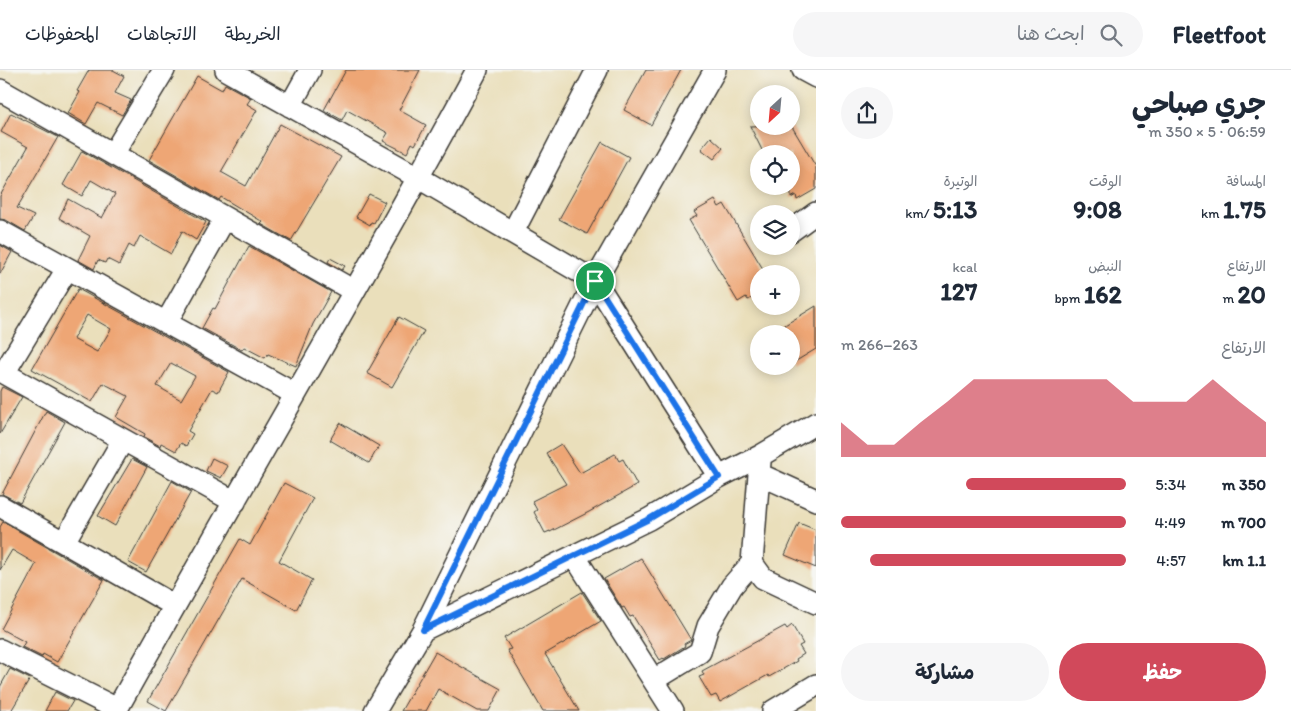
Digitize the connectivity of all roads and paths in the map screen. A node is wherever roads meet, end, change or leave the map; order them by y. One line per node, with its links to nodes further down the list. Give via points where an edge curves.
1 (164, 70): 11 (street)
2 (226, 70): 10 (street)
3 (310, 70): 10 (street)
4 (478, 70): 12 (street)
5 (597, 70): 17 (street)
6 (715, 70): 19 (street)
7 (803, 70): 8 (street)
8 (816, 77)
9 (0, 90): 11 (street)
10 (290, 106): 12 (street)
11 (113, 154): 14 (street)
12 (419, 178): 17 (street); 20 (street)
13 (816, 213): 15 (street)
14 (225, 218): 20 (street); 21 (street)
15 (800, 225)
16 (0, 231): 18 (street)
17 (512, 232): 19 (street)
18 (68, 269): 21 (street); 22 (street)
19 (595, 281): 27 (street); 36 (street)
20 (354, 291): 23 (street)
21 (166, 323): 23 (street)
22 (2, 372): 25 (street)
23 (295, 394): 29 (street)
24 (816, 423): 26 (street)
25 (123, 440): 29 (street); 31 (street)
26 (760, 465): 27 (street); 28 (street); 33 (street)
27 (719, 477): 32 (street, via 649,519)
28 (816, 500)
29 (235, 502): 35 (street)
30 (0, 506): 31 (street)
31 (64, 542): 35 (street)
32 (575, 557): 36 (street); 38 (street)
33 (752, 563): 34 (street, via 763,578); 38 (street, via 732,586 708,626 700,652)
34 (816, 603)
35 (175, 606): 40 (street)
36 (423, 630): 41 (street)
37 (0, 650): 40 (street)
38 (654, 680): 42 (street)
39 (816, 685): 43 (street)
40 (117, 710)
41 (375, 711)
42 (673, 711)
43 (773, 711)

